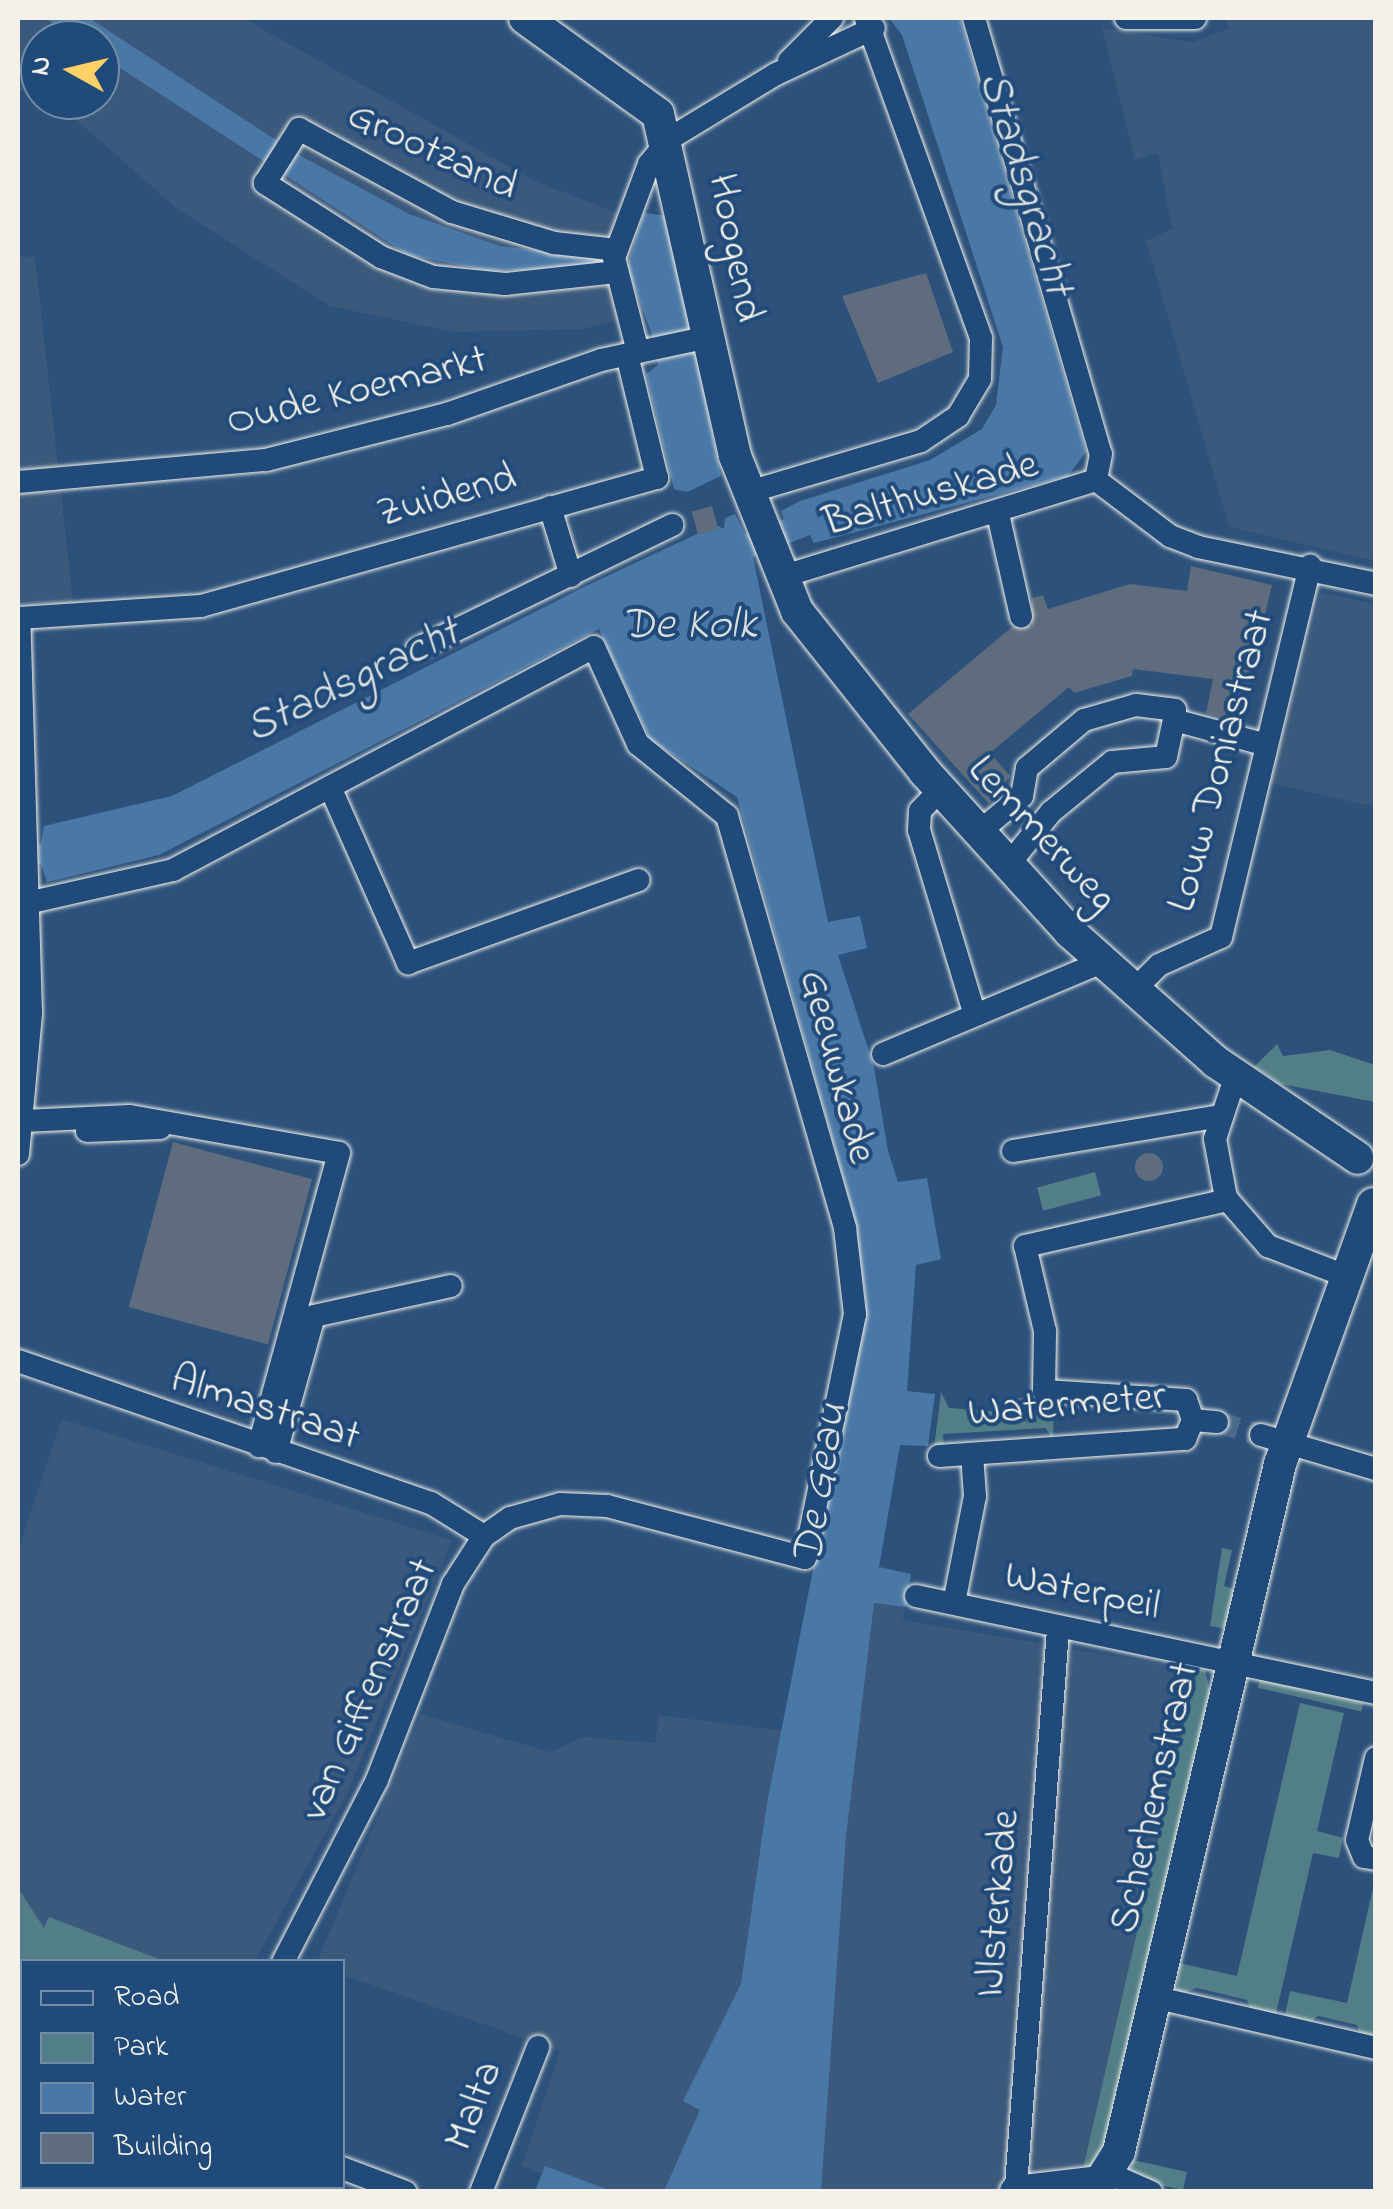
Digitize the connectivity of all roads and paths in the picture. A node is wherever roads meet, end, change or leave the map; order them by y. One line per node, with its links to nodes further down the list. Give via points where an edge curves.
1 (525, 18): 8 (main road, via 637,92)
2 (832, 18): 7 (street)
3 (974, 18): 12 (street, via 1101,454)
4 (1126, 18): 5 (street)
5 (1196, 18)
6 (870, 23): 7 (street); 14 (street, via 981,338 980,379 958,416 921,441)
7 (776, 74): 8 (street)
8 (670, 140): 9 (street, Hoogend, via 649,164); 10 (main road, Hoogend)
9 (616, 261): 9 (street, Grootzand, via 452,212 299,129 265,183 382,257 433,278 505,284); 11 (street)
10 (698, 339): 11 (street, Oude Koemarkt); 14 (main road, Hoogend)
11 (640, 352): 13 (street, Oude Koemarkt, via 447,414 266,460); 15 (street, Zuidend, via 657,478)
12 (1096, 480): 16 (street, Balthuskade); 19 (street, via 1170,536)
13 (18, 482)
14 (749, 492): 18 (main road, Lemmerweg)
15 (550, 508): 20 (street); 23 (street, Zuidend, via 165,612)
16 (998, 514): 18 (street, Balthuskade); 22 (street)
17 (672, 525): 20 (street)
18 (774, 550): 28 (main road, Lemmerweg, via 797,611)
19 (1310, 566): 21 (street); 26 (street, Louw Doniastraat)
20 (571, 576): 24 (street)
21 (1376, 584)
22 (1020, 616)
23 (18, 617): 34 (street)
24 (417, 649)
25 (1174, 720): 26 (street); 29 (street, via 1175,710 1136,705 1084,720 1027,768); 30 (street, via 1166,758 1112,762)
26 (1263, 744): 36 (street, Louw Doniastraat, via 1220,937 1159,965)
27 (330, 787): 33 (street, via 408,963); 34 (street, via 173,870); 58 (street, Geeuwkade, via 594,647 638,744 727,816 845,1228 852,1335)
28 (941, 789): 31 (main road, Lemmerweg); 37 (street, via 920,811 919,830)
29 (1022, 796): 30 (street); 31 (street)
30 (1045, 819): 32 (street)
31 (980, 832): 32 (main road, Lemmerweg)
32 (1009, 864): 35 (main road, Lemmerweg)
33 (639, 880)
34 (24, 898): 41 (street)
35 (1102, 962): 36 (main road, Lemmerweg); 37 (street)
36 (1134, 990): 39 (main road, Lemmerweg)
37 (976, 1015): 38 (street)
38 (883, 1054)
39 (1236, 1075): 40 (street); 43 (main road, Lemmerweg)
40 (1219, 1116): 42 (street); 45 (street, via 1216,1160)
41 (23, 1122): 44 (street); 53 (street, via 130,1116 339,1154)
42 (1013, 1151)
43 (1367, 1151): 46 (main road, via 1354,1185)
44 (18, 1154)
45 (1228, 1200): 47 (street, via 1268,1246); 50 (street, Watermeter, via 1025,1246 1050,1391 1186,1400)
46 (1374, 1205): 47 (main road, Scherhemstraat)
47 (1343, 1275): 52 (main road, Scherhemstraat)
48 (452, 1286): 53 (street, via 314,1316)
49 (18, 1361): 53 (street, Almastraat)
50 (1193, 1420): 51 (street, Watermeter); 54 (street, Watermeter, via 1185,1440)
51 (1218, 1422)
52 (1274, 1438): 56 (street); 62 (main road, Scherhemstraat)
53 (268, 1449): 57 (street, Almastraat, via 431,1503)
54 (972, 1454): 55 (street, Watermeter); 60 (street, via 975,1496)
55 (939, 1456)
56 (1376, 1470)
57 (484, 1536): 58 (street, van Giffenstraat, via 510,1518 560,1504 608,1506); 66 (street, van Giffenstraat, via 452,1584 377,1780)
58 (805, 1558)
59 (916, 1596): 60 (street, Waterpeil)
60 (954, 1603): 61 (street, Waterpeil)
61 (1058, 1630): 62 (street, Waterpeil); 72 (street, IJlsterkade)
62 (1233, 1660): 63 (street, Waterpeil); 67 (main road, Scherhemstraat)
63 (1376, 1693)
64 (1376, 1758): 65 (street, via 1356,1840 1364,1857)
65 (1376, 1860)
66 (285, 1959)
67 (1153, 1997): 69 (street); 71 (main road, Scherhemstraat)
68 (538, 2048): 74 (street, Malta)
69 (1376, 2048)
70 (345, 2169): 73 (street, Malta)
71 (1110, 2174): 72 (main road, IJlsterkade, via 1100,2182); 75 (street)
72 (1016, 2189)
73 (406, 2192)
74 (482, 2192)
75 (1151, 2192)

